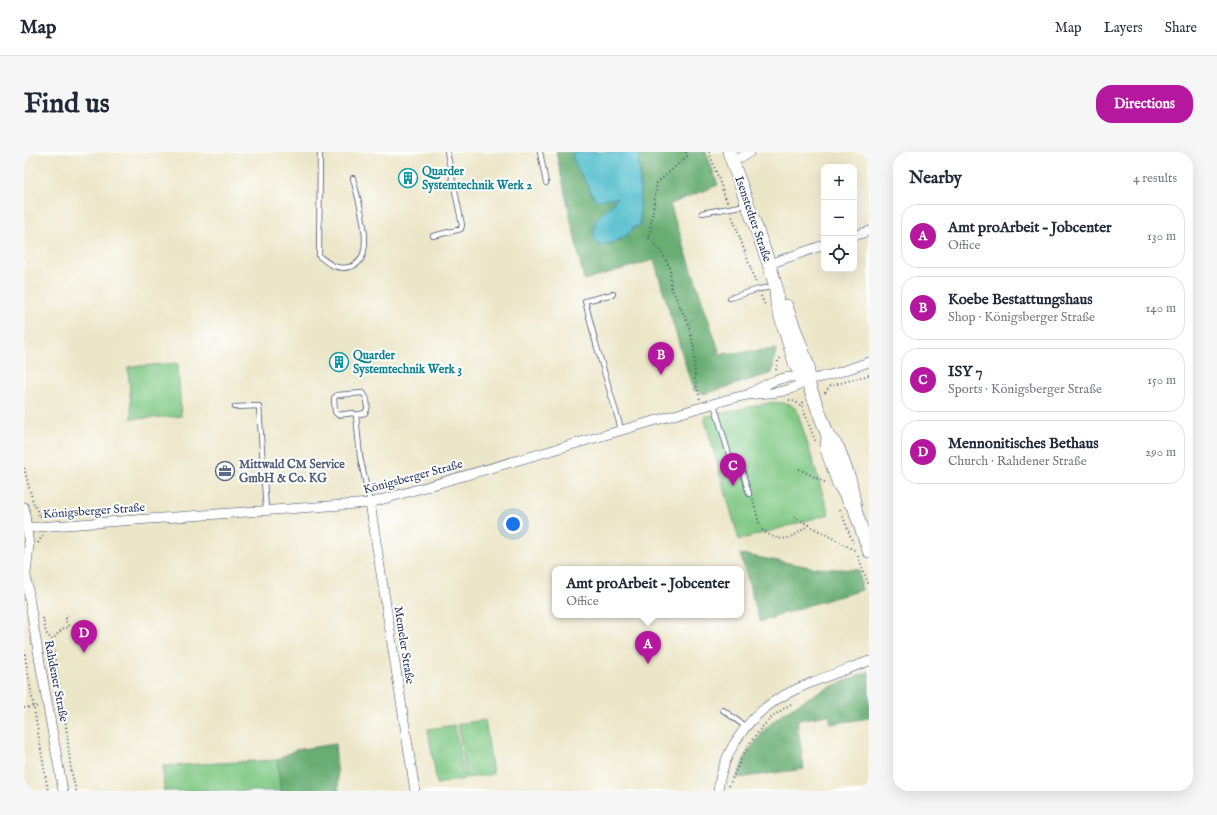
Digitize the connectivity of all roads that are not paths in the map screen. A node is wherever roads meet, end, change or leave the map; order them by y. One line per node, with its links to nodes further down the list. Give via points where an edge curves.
1 (320, 152): 6 (lane, via 319,256 332,266 354,266 359,262 365,249 366,239)
2 (447, 152): 12 (lane, via 462,225 461,229)
3 (540, 152): 7 (lane)
4 (750, 152): 5 (street)
5 (731, 157): 8 (street, Isenstedter Straße)
6 (353, 178)
7 (546, 183)
8 (748, 204): 9 (lane); 14 (street, Isenstedter Straße)
9 (702, 213)
10 (869, 231): 11 (street)
11 (857, 235)
12 (433, 236)
13 (821, 246): 14 (street)
14 (769, 264): 15 (street, Isenstedter Straße)
15 (776, 287): 17 (lane, via 759,289); 19 (street, Isenstedter Straße, via 777,304 796,366)
16 (613, 294): 23 (lane, via 585,301)
17 (730, 298)
18 (869, 362): 19 (street, Königsberger Straße)
19 (807, 380): 20 (street, Königsberger Straße, via 782,392 747,395); 29 (street, Isenstedter Straße, via 828,436 827,450 839,484 856,513)
20 (714, 404): 23 (street, Königsberger Straße, via 701,402); 24 (lane, via 730,458 741,466)
21 (235, 407): 27 (lane, via 259,406)
22 (356, 415): 22 (lane, via 368,410 366,396 363,393 334,398 335,412 338,415); 25 (lane, via 360,457)
23 (621, 429): 25 (street, Königsberger Straße)
24 (749, 494)
25 (370, 503): 27 (street, Königsberger Straße); 37 (street, Memeler Straße)
26 (24, 507): 28 (street, Rahdener Straße)
27 (266, 510): 28 (street, Königsberger Straße)
28 (26, 528): 30 (street, Rahdener Straße, via 29,545)
29 (862, 551)
30 (25, 572): 31 (street, Rahdener Straße)
31 (34, 629): 32 (street); 36 (street, Rahdener Straße)
32 (24, 630)
33 (869, 661): 35 (street, via 799,688 775,701)
34 (723, 710): 35 (lane)
35 (746, 727): 38 (street, via 728,754)
36 (63, 791)
37 (415, 791)
38 (718, 791)

